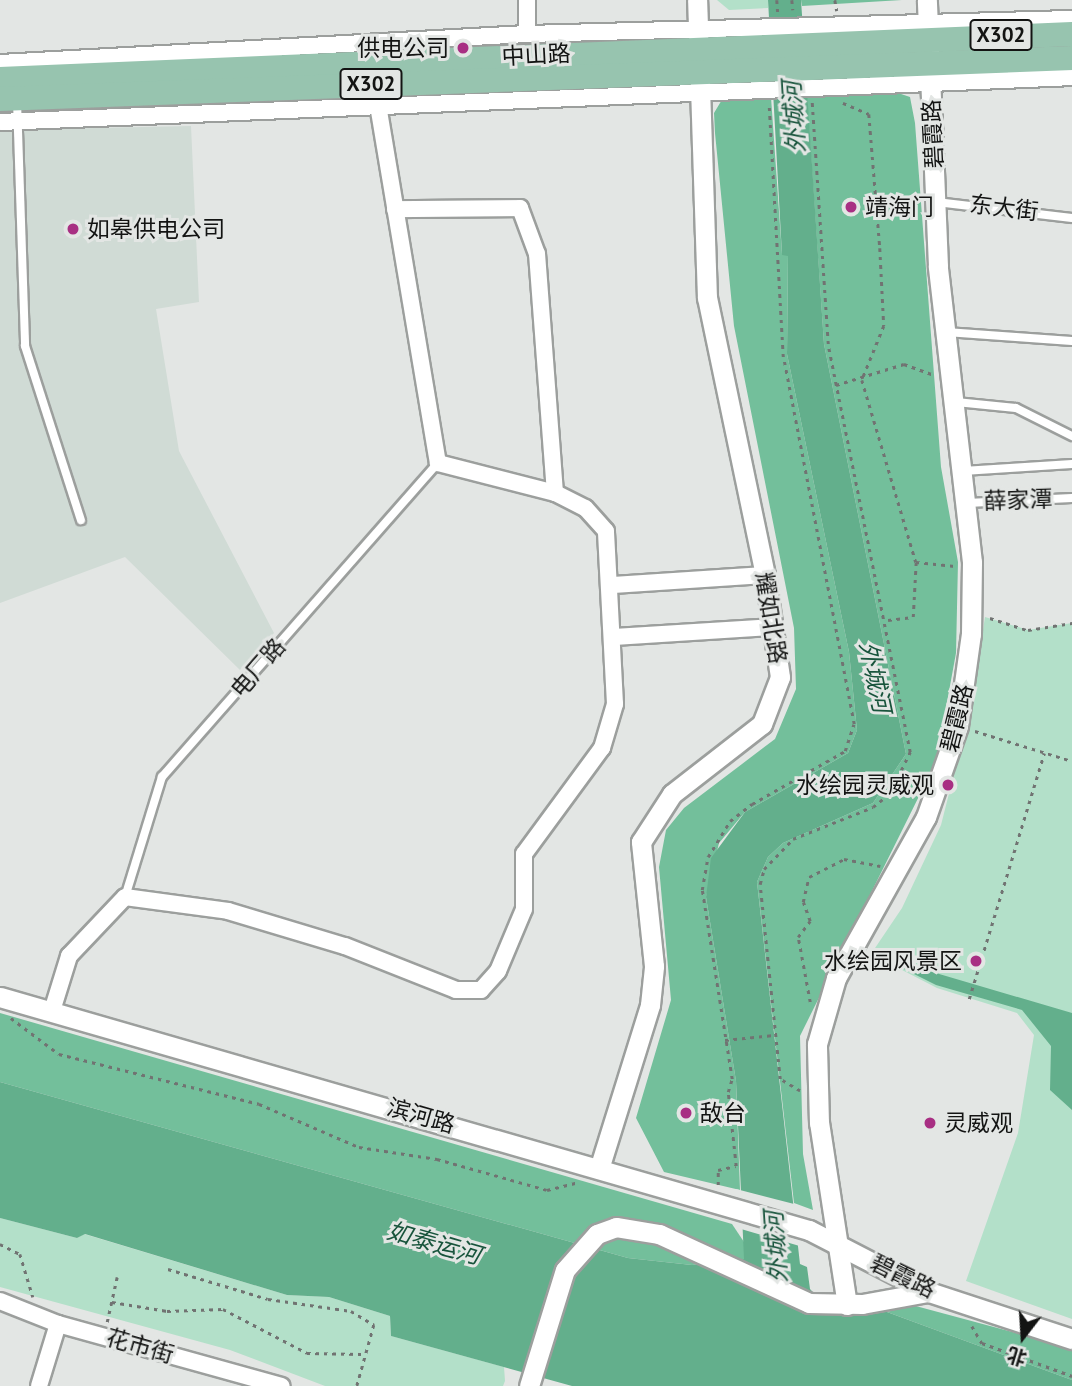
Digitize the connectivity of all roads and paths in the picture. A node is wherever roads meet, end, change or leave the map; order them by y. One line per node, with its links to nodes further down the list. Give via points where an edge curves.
1 (527, 0): 7 (street)
2 (697, 0): 11 (street, 耀如北路)
3 (927, 0): 5 (street, 碧霞路)
4 (1072, 19): 5 (street)
5 (928, 29): 6 (main road, 中山路 / X302); 8 (main road, 中山路 / X302); 13 (street, 碧霞路)
6 (1072, 33)
7 (527, 34): 11 (street); 12 (street)
8 (839, 54): 10 (main road, 中山路 / X302); 10 (street); 13 (main road, 中山路 / X302)
9 (1072, 58): 13 (main road, 中山路 / X302)
10 (742, 59): 11 (main road, 中山路 / X302); 11 (street)
11 (696, 60): 15 (main road, 中山路 / X302); 20 (street); 21 (main road, 中山路 / X302); 42 (street, 耀如北路, via 707,298)
12 (0, 63)
13 (930, 72): 14 (street); 23 (street, 碧霞路)
14 (1072, 77)
15 (0, 79)
16 (811, 92): 17 (path)
17 (812, 102): 18 (path); 30 (path, via 828,344)
18 (823, 102)
19 (834, 102): 29 (path, via 869,114 884,326)
20 (379, 105): 21 (street); 24 (street)
21 (12, 106): 22 (street); 39 (lane, via 24,346)
22 (0, 122)
23 (936, 202): 25 (lane, 东大街); 26 (street, 碧霞路)
24 (394, 209): 33 (street); 36 (street, via 520,208 537,254)
25 (1072, 218)
26 (943, 332): 27 (lane); 28 (street, 碧霞路)
27 (1072, 341)
28 (948, 379): 29 (path, via 904,364); 31 (street, 碧霞路)
29 (862, 380): 30 (path); 40 (path)
30 (836, 385): 45 (path)
31 (951, 402): 32 (lane, via 1016,408); 35 (street, 碧霞路)
32 (1072, 436)
33 (438, 463): 36 (street); 53 (lane, 电厂路, via 162,777)
34 (1072, 464): 35 (lane)
35 (961, 471): 38 (street, 碧霞路)
36 (555, 493): 43 (street, via 585,508 606,531)
37 (1072, 498): 38 (lane, 薛家潭)
38 (965, 503): 41 (street, 碧霞路)
39 (81, 520)
40 (916, 562): 41 (path); 45 (path, via 913,617)
41 (972, 568): 44 (street, 碧霞路)
42 (765, 575): 43 (street); 47 (street, 耀如北路)
43 (613, 585): 48 (street)
44 (972, 615): 46 (path, via 1028,630); 49 (street, 碧霞路)
45 (887, 620): 58 (path, via 910,752 890,793 873,807 793,839 764,869 760,884)
46 (1072, 623)
47 (775, 627): 48 (street); 61 (street, 耀如北路, via 780,677 762,724 672,794 641,842 639,869 652,935 650,1005)
48 (614, 637): 53 (street, via 615,704 602,748 524,854 524,909 498,971 481,990 456,990 345,946 228,911)
49 (958, 726): 50 (path); 52 (street, 碧霞路)
50 (1044, 753): 51 (path); 54 (path)
51 (1072, 761)
52 (898, 875): 57 (street, 碧霞路, via 836,978); 57 (path, via 865,859 844,859 809,877 803,902 810,921 799,937 799,960 803,988)
53 (125, 897): 56 (street, via 69,956)
54 (969, 999)
55 (2, 1001): 56 (street, 滨河路); 61 (path, via 15,1024 59,1054 258,1104 359,1147 437,1159 547,1190 570,1188)
56 (52, 1011): 61 (street, 滨河路)
57 (820, 1025): 60 (street, 碧霞路)
58 (775, 1035): 59 (path); 60 (path, via 780,1079)
59 (725, 1040)
60 (818, 1102): 62 (street, 碧霞路)
61 (599, 1169): 62 (street, 滨河路)
62 (839, 1242): 66 (street, 碧霞路); 69 (street)
63 (0, 1244): 70 (path, via 20,1254)
64 (168, 1269): 75 (path, via 268,1299 351,1311 374,1325)
65 (117, 1278): 68 (path)
66 (929, 1292): 69 (street); 74 (street, 碧霞路)
67 (0, 1301): 70 (street, 花市街)
68 (112, 1302): 73 (path); 75 (path, via 167,1311 223,1309 307,1353)
69 (840, 1305): 80 (street, via 809,1303 659,1234 616,1227 597,1234 565,1270)
70 (35, 1310): 72 (street, 花市街)
71 (969, 1321): 76 (path, via 982,1343)
72 (58, 1324): 73 (street, 花市街); 77 (street)
73 (103, 1336): 78 (street, 花市街)
74 (1072, 1339)
75 (362, 1354): 79 (path)
76 (1072, 1376)
77 (39, 1386)
78 (282, 1386)
79 (357, 1386)
80 (529, 1386)

